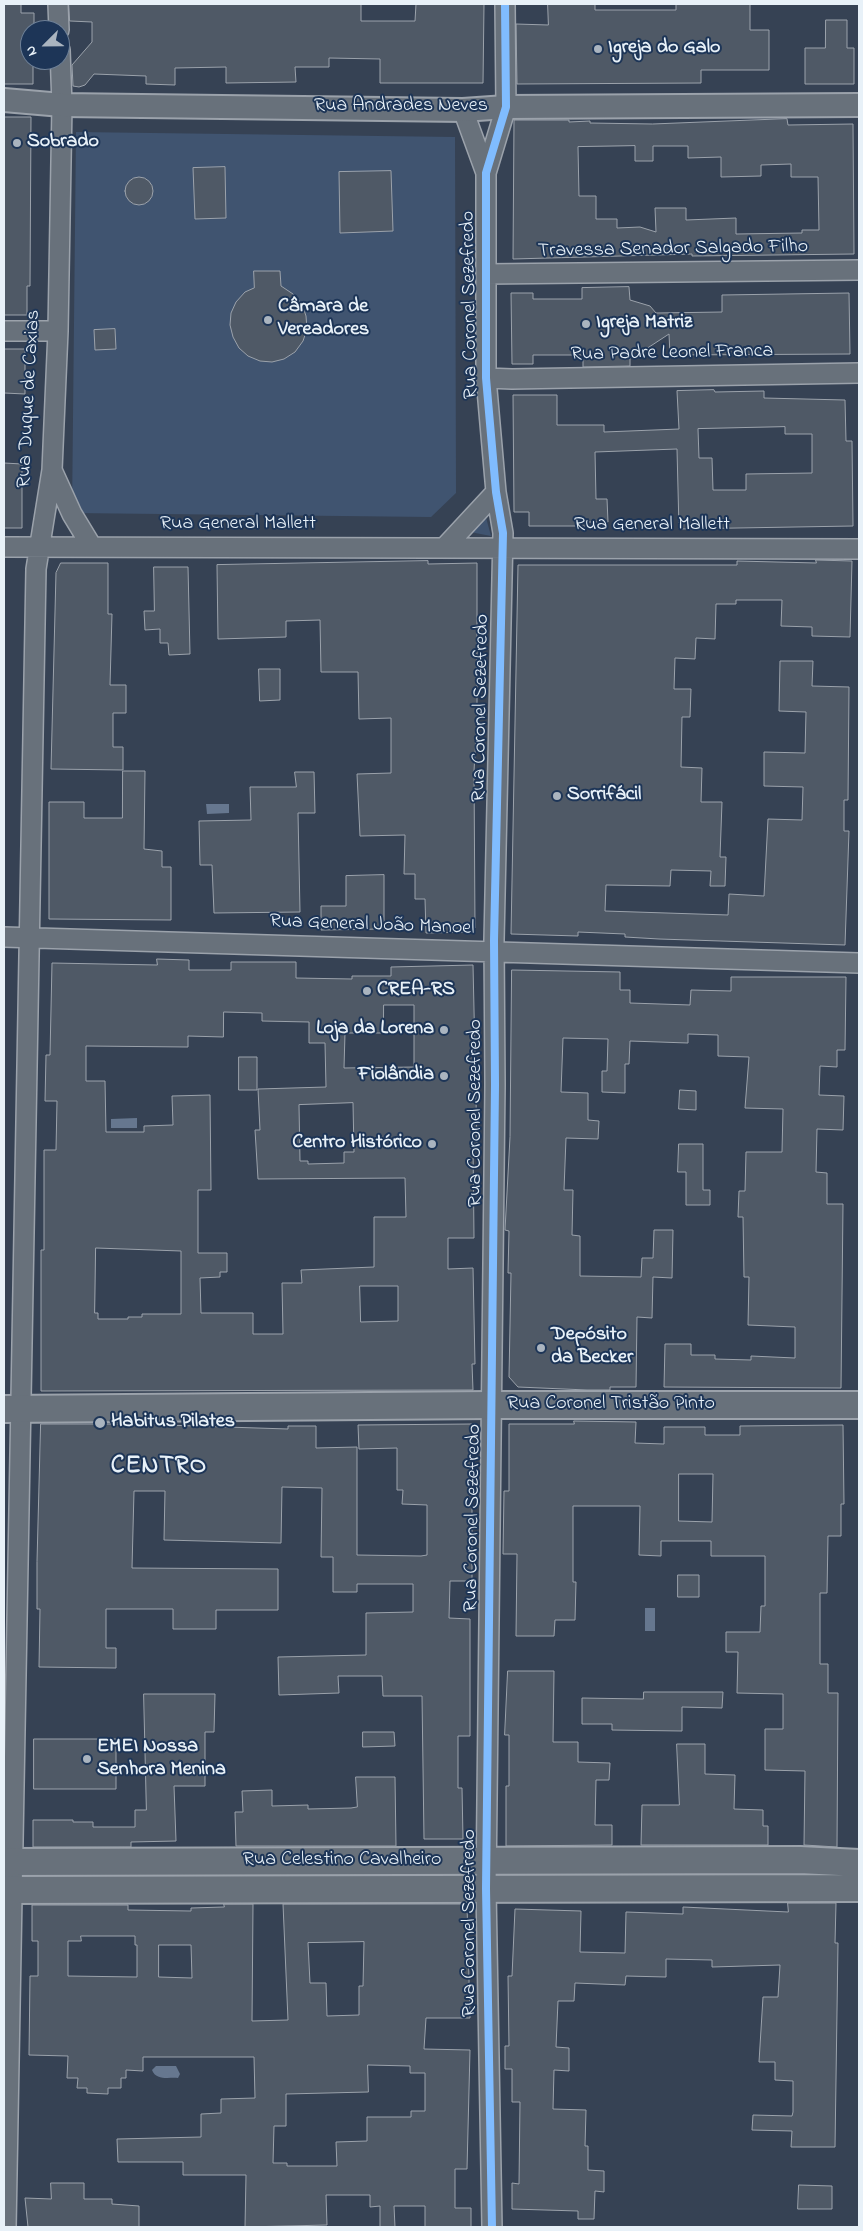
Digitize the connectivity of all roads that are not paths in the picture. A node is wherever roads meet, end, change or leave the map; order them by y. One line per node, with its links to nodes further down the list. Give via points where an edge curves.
1 (58, 4): 3 (street)
2 (505, 4): 8 (street, Rua Coronel Sezefredo)
3 (59, 20)
4 (61, 70): 6 (street, Rua Duque de Caxias)
5 (4, 100): 6 (street, Rua Andrades Neves)
6 (62, 104): 9 (street, Rua Andrades Neves); 14 (street, Rua Duque de Caxias)
7 (859, 105): 8 (street, Rua Andrades Neves)
8 (506, 107): 9 (street, Rua Andrades Neves); 10 (street, Rua Coronel Sezefredo)
9 (464, 110): 10 (street, Rua Coronel Sezefredo)
10 (486, 173): 12 (street, Rua Coronel Sezefredo)
11 (859, 270): 12 (street, Travessa Senador Salgado Filho)
12 (487, 274): 16 (street, Rua Coronel Sezefredo)
13 (4, 331): 14 (street)
14 (58, 331): 17 (street, Rua Duque de Caxias)
15 (859, 373): 16 (street, Rua Padre Leonel Franca)
16 (486, 378): 18 (street, Rua Coronel Sezefredo)
17 (52, 470): 19 (street, via 72,514); 21 (street, Rua Duque de Caxias)
18 (496, 492): 22 (street); 23 (street, Rua Coronel Sezefredo)
19 (92, 546): 21 (street, Rua General Mallett); 22 (street, Rua General Mallett)
20 (4, 547): 21 (street, Rua General Mallett)
21 (38, 547): 26 (street, Rua Duque de Caxias)
22 (444, 548): 23 (street, Rua General Mallett)
23 (503, 548): 24 (street, Rua General Mallett); 27 (street, Rua Coronel Sezefredo)
24 (859, 549)
25 (4, 937): 26 (street, Rua General João Manoel)
26 (30, 937): 27 (street, Rua General João Manoel); 31 (street, Rua Duque de Caxias)
27 (494, 953): 28 (street, Rua General João Manoel); 29 (street, Rua Coronel Sezefredo)
28 (859, 963)
29 (491, 1405): 30 (main road, Rua Coronel Tristão Pinto); 31 (main road, Rua Coronel Tristão Pinto); 32 (street, Rua Coronel Sezefredo)
30 (859, 1406)
31 (12, 1409): 33 (street, Rua Duque de Caxias)
32 (486, 1861): 33 (main road, Rua Celestino Cavalheiro); 34 (main road, Rua Celestino Cavalheiro, via 800,1860); 35 (street, Rua Coronel Sezefredo)
33 (8, 1862): 37 (street, Rua Duque de Caxias)
34 (859, 1863)
35 (486, 1888): 36 (main road, Rua Celestino Cavalheiro); 37 (main road, Rua Celestino Cavalheiro); 39 (street, Rua Coronel Sezefredo)
36 (859, 1888)
37 (8, 1890): 38 (street, Rua Duque de Caxias)
38 (6, 2227)
39 (492, 2227)

